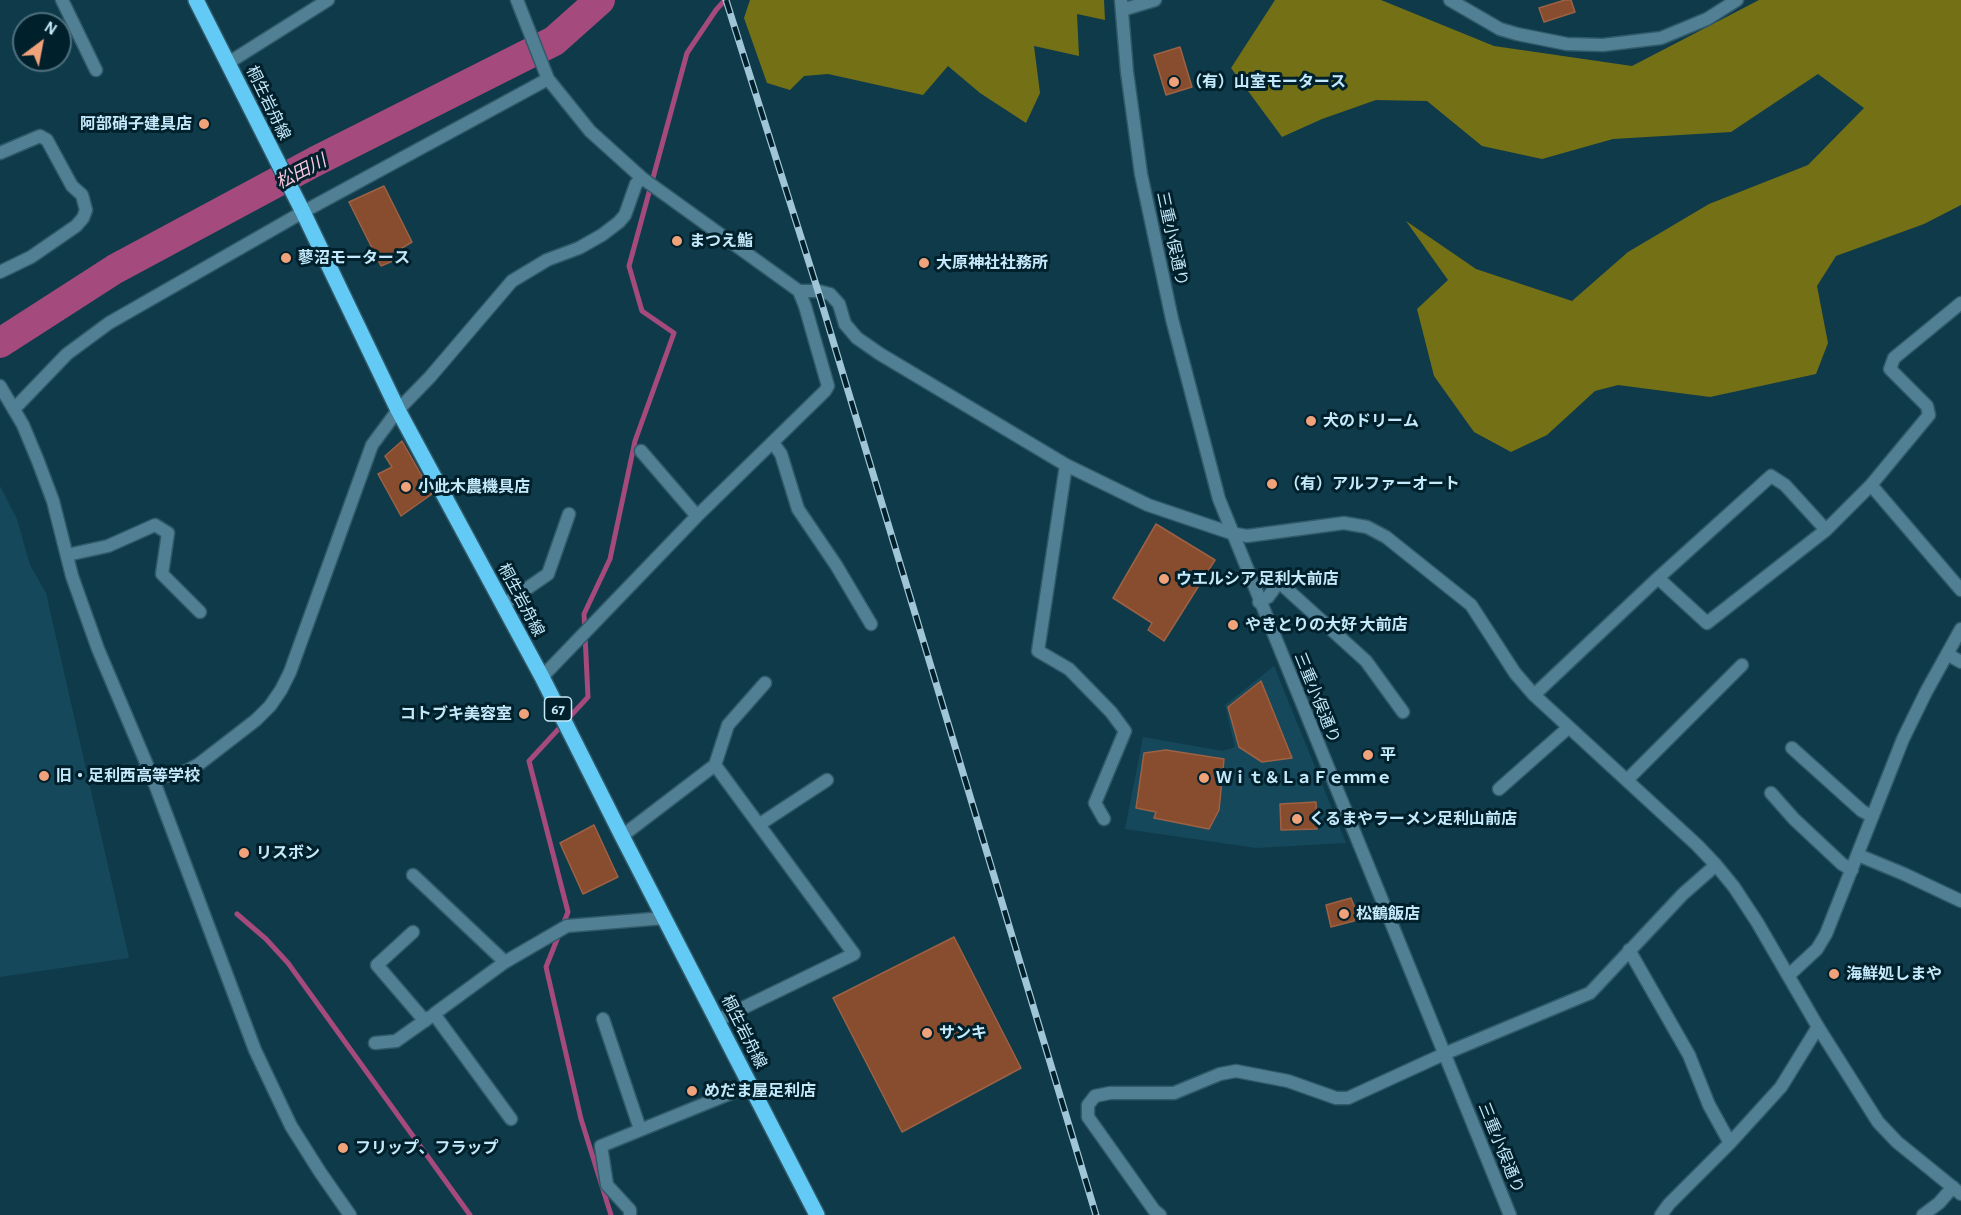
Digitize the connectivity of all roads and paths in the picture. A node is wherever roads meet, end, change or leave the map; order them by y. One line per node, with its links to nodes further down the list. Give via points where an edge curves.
1 (62, 0): 10 (street)
2 (196, 0): 9 (main road, 桐生岩舟線 / 67)
3 (328, 0): 9 (street)
4 (517, 0): 11 (street)
5 (1155, 0): 8 (street)
6 (1450, 0): 7 (street, via 1500,29 1536,40 1603,45 1661,38 1707,19)
7 (1737, 0)
8 (1122, 5): 28 (street, 三重小俣通り, via 1141,174 1172,319)
9 (228, 63): 14 (main road, 桐生岩舟線 / 67)
10 (96, 70)
11 (546, 75): 13 (street, via 590,131); 14 (street)
12 (2, 148): 15 (street, via 40,136 47,140 72,186 82,195 86,210 76,226 31,257)
13 (642, 178): 16 (street); 20 (street, via 619,222 602,236 512,280)
14 (301, 208): 19 (street, via 109,323 67,354); 20 (main road, 桐生岩舟線 / 67)
15 (0, 272)
16 (799, 291): 21 (street, via 828,386); 23 (street, via 830,294 857,338)
17 (1961, 303): 24 (street, via 1894,358 1890,369 1927,406 1929,415)
18 (0, 386): 19 (street)
19 (12, 405): 29 (street, via 53,501)
20 (398, 410): 33 (main road, 桐生岩舟線 / 67); 47 (street, via 372,445 281,690 256,720 199,764)
21 (773, 443): 26 (street); 35 (street, via 781,454 798,509)
22 (641, 451): 26 (street)
23 (1066, 465): 28 (street, via 1148,505); 53 (street, via 1038,651 1069,669 1125,730 1095,802)
24 (1871, 485): 27 (street); 31 (street)
25 (569, 514): 33 (street, via 548,574)
26 (697, 516): 40 (street)
27 (1826, 530): 30 (street, via 1707,623); 30 (street, via 1785,485 1771,476)
28 (1231, 533): 32 (street, 三重小俣通り); 42 (street, via 1247,536 1344,523 1367,527 1386,537 1471,605)
29 (67, 555): 34 (street, via 108,546 155,525 168,533 162,574); 47 (street, via 98,649)
30 (1658, 578): 42 (street)
31 (1961, 590)
32 (1260, 602): 43 (street, via 1279,582 1366,662); 71 (street, 三重小俣通り)
33 (503, 605): 40 (main road, 桐生岩舟線 / 67)
34 (200, 612)
35 (871, 624)
36 (1961, 629): 37 (street)
37 (1947, 654): 38 (street); 52 (street, via 1903,740)
38 (1961, 662)
39 (1742, 665): 49 (street)
40 (542, 676): 55 (main road, 桐生岩舟線 / 67)
41 (765, 683): 46 (street, via 728,725)
42 (1534, 695): 44 (street)
43 (1403, 712)
44 (1568, 728): 49 (street); 50 (street)
45 (1792, 748): 52 (street)
46 (716, 765): 54 (street); 55 (street)
47 (153, 779): 77 (street, via 243,1019 280,1104)
48 (827, 780): 54 (street)
49 (1627, 780): 57 (street)
50 (1499, 789)
51 (1771, 793): 58 (street)
52 (1872, 816): 56 (street)
53 (1104, 819)
54 (760, 824): 68 (street, via 854,954)
55 (622, 837): 61 (main road, 桐生岩舟線 / 67)
56 (1858, 855): 58 (street); 60 (street)
57 (1716, 865): 63 (street); 65 (street)
58 (1852, 870): 65 (street, via 1821,942)
59 (413, 875): 64 (street)
60 (1961, 901)
61 (664, 918): 64 (street, via 567,926); 68 (main road, 桐生岩舟線 / 67)
62 (413, 932): 66 (street, via 377,965)
63 (1629, 950): 71 (street, via 1590,993); 75 (street, via 1689,1055 1709,1106)
64 (505, 962): 66 (street)
65 (1789, 975): 69 (street)
66 (429, 1018): 70 (street, via 396,1041); 73 (street)
67 (603, 1019): 74 (street)
68 (718, 1020): 72 (main road, 桐生岩舟線 / 67)
69 (1818, 1028): 75 (street, via 1781,1087); 76 (street, via 1878,1122 1896,1142)
70 (375, 1042)
71 (1444, 1054): 80 (street, via 1348,1098 1236,1071 1174,1093 1095,1096 1088,1105 1088,1117); 81 (street, 三重小俣通り)
72 (751, 1085): 74 (street); 79 (main road, 桐生岩舟線 / 67)
73 (511, 1119)
74 (640, 1129): 78 (street, via 602,1146 607,1185 630,1210)
75 (1730, 1143): 82 (street)
76 (1957, 1190): 83 (street)
77 (350, 1215)
78 (630, 1215)
79 (817, 1215)
80 (1160, 1215)
81 (1510, 1215)
82 (1661, 1215)
83 (1923, 1215)

